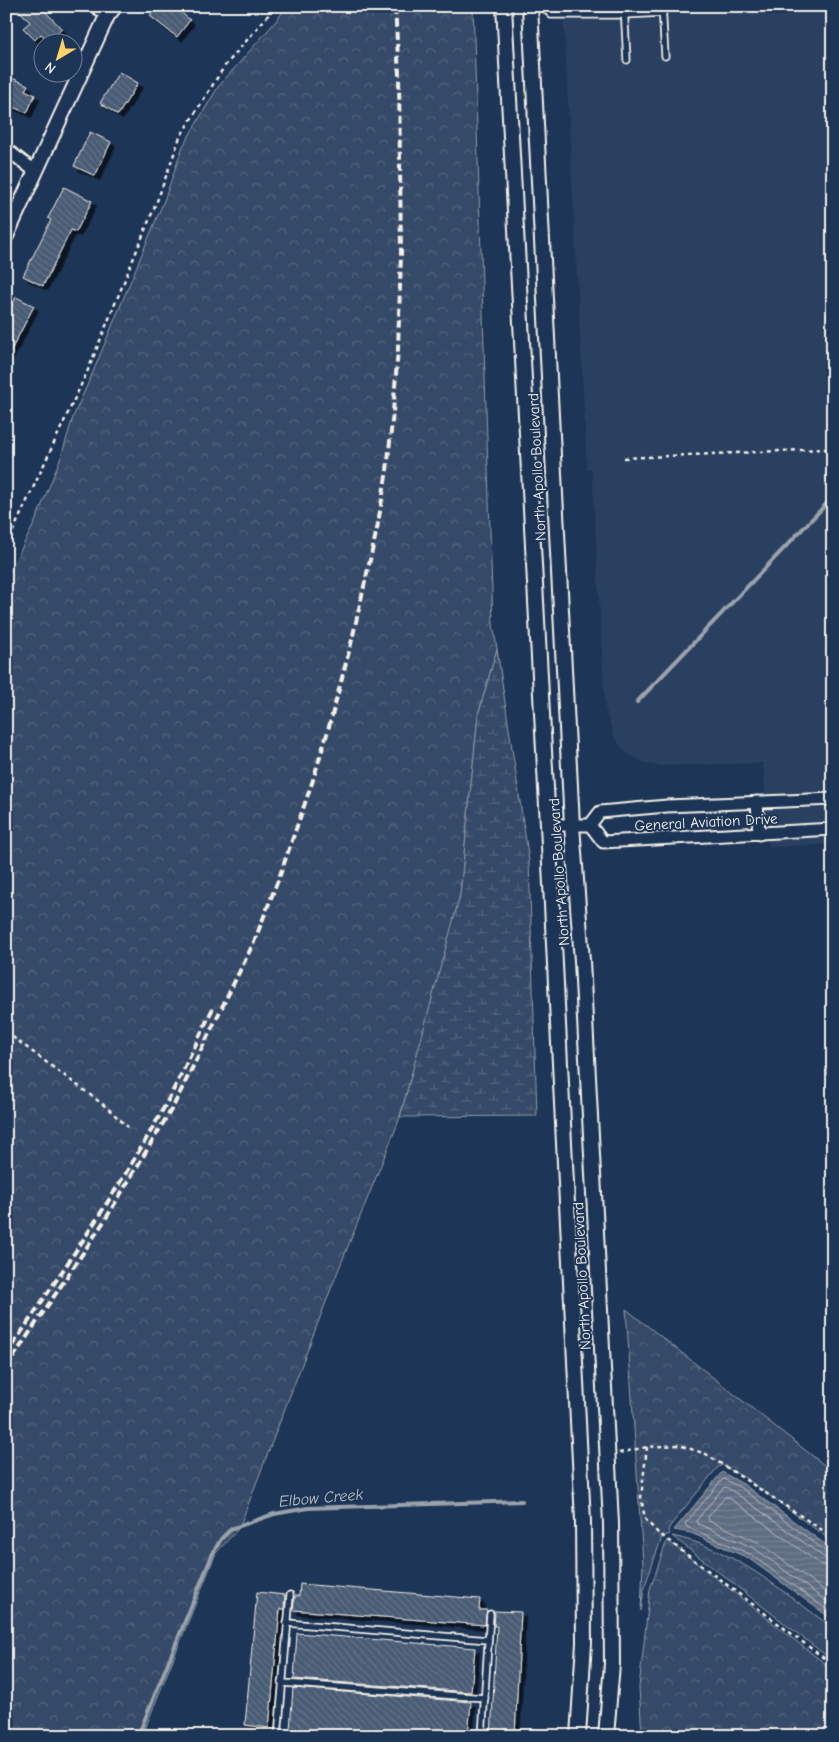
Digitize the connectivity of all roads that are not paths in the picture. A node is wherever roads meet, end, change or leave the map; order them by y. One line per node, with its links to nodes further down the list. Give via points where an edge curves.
1 (95, 6): 7 (street)
2 (504, 6): 17 (street, North Apollo Boulevard)
3 (530, 6): 18 (street, North Apollo Boulevard)
4 (542, 6): 9 (lane, via 551,15)
5 (624, 6): 9 (lane)
6 (662, 6): 8 (lane)
7 (111, 11): 13 (street)
8 (663, 13): 9 (lane); 10 (lane)
9 (624, 16): 11 (lane)
10 (664, 56)
11 (627, 60)
12 (6, 149): 13 (street)
13 (36, 172): 14 (street)
14 (6, 236)
15 (833, 799): 16 (street, General Aviation Drive)
16 (757, 802): 19 (street, General Aviation Drive, via 600,812); 21 (street)
17 (548, 825): 18 (street); 30 (street, North Apollo Boulevard, via 583,1521 584,1642)
18 (572, 825): 19 (street); 31 (street, North Apollo Boulevard, via 611,1523 612,1664)
19 (590, 825): 21 (street, General Aviation Drive, via 602,842)
20 (833, 830): 21 (street, General Aviation Drive)
21 (759, 834)
22 (290, 1596): 24 (lane)
23 (490, 1614): 25 (lane)
24 (287, 1623): 25 (lane); 26 (lane)
25 (488, 1640): 27 (lane)
26 (282, 1683): 27 (lane); 28 (lane)
27 (485, 1698): 29 (lane)
28 (278, 1736)
29 (482, 1736)
30 (578, 1736)
31 (606, 1736)

